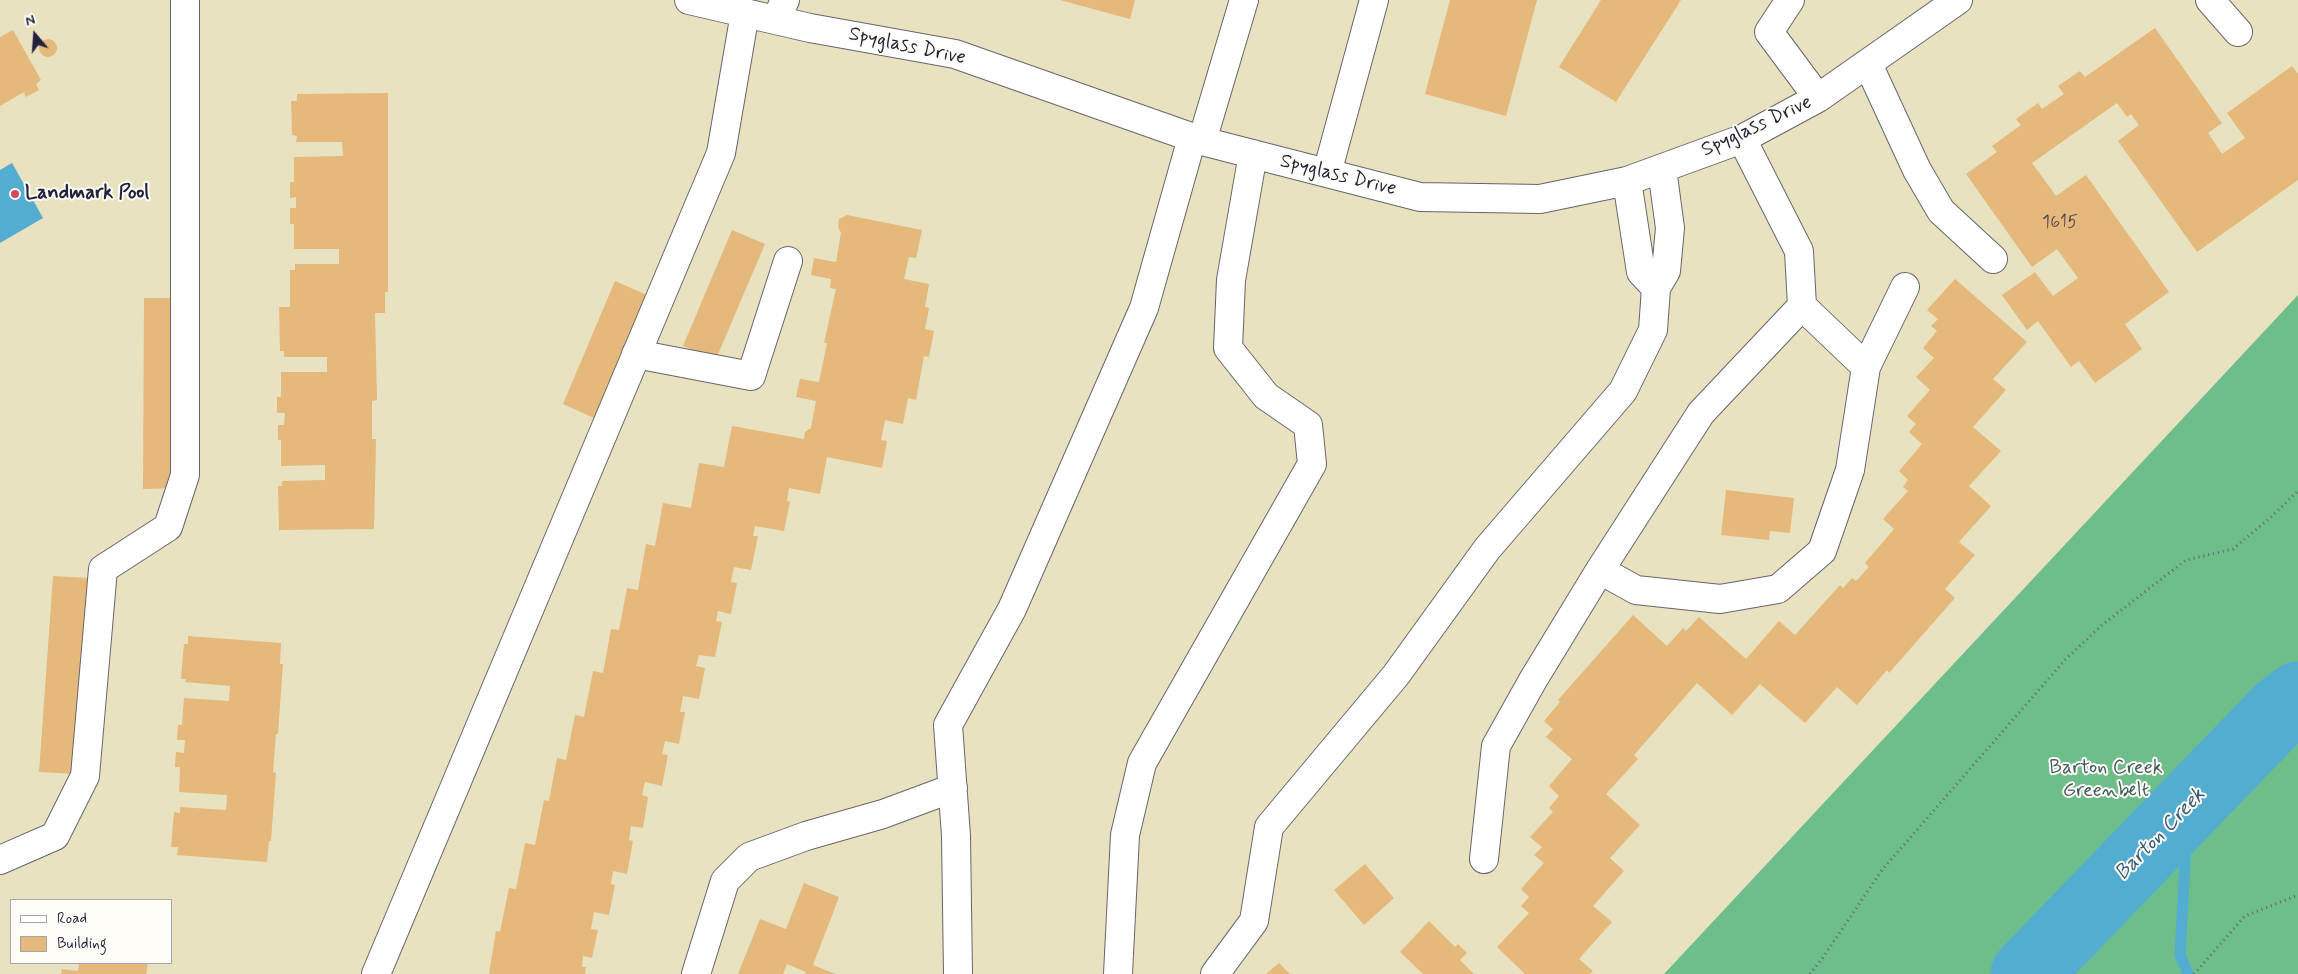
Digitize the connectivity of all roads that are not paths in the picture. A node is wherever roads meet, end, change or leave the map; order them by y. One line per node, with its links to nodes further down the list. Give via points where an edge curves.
1 (185, 0): 29 (street, via 184,475 168,528 103,569 85,776 55,836)
2 (689, 0): 9 (street, Spyglass Drive)
3 (1244, 0): 14 (street)
4 (1374, 0): 17 (street)
5 (1790, 0): 12 (street, via 1769,32)
6 (1958, 0): 11 (street, Spyglass Drive)
7 (2210, 0): 10 (street)
8 (780, 10): 9 (street, Spyglass Drive); 14 (street, Spyglass Drive, via 955,54)
9 (745, 13): 24 (street, via 721,153)
10 (2238, 32)
11 (1868, 64): 12 (street, Spyglass Drive); 19 (street, via 1917,170 1942,211)
12 (1818, 98): 13 (street, Spyglass Drive)
13 (1742, 138): 16 (street, Spyglass Drive); 23 (street, via 1798,251)
14 (1197, 139): 15 (street, Spyglass Drive); 27 (street, via 1144,308 1012,609 948,725)
15 (1253, 154): 17 (street, Spyglass Drive); 33 (street, via 1231,280 1228,348 1266,396 1308,425 1312,464 1142,763 1125,835)
16 (1662, 169): 18 (street, Spyglass Drive); 22 (street, via 1670,228 1666,271)
17 (1327, 173): 18 (street, Spyglass Drive, via 1420,197 1540,199)
18 (1627, 182): 22 (street, via 1642,272)
19 (1993, 259)
20 (788, 261): 24 (street, via 751,376)
21 (1905, 287): 25 (street)
22 (1656, 288): 34 (street, via 1653,330 1623,392 1487,549 1396,675 1269,826 1254,921)
23 (1802, 306): 25 (street); 26 (street, via 1701,413)
24 (636, 354): 30 (street)
25 (1866, 367): 26 (street, via 1850,470 1822,551 1778,589 1720,599 1636,590)
26 (1600, 570): 28 (street, via 1532,680 1496,746)
27 (952, 788): 31 (street, via 749,857 725,881); 32 (street)
28 (1484, 859)
29 (0, 860)
30 (376, 974)
31 (696, 974)
32 (958, 974)
33 (1118, 974)
34 (1215, 974)

